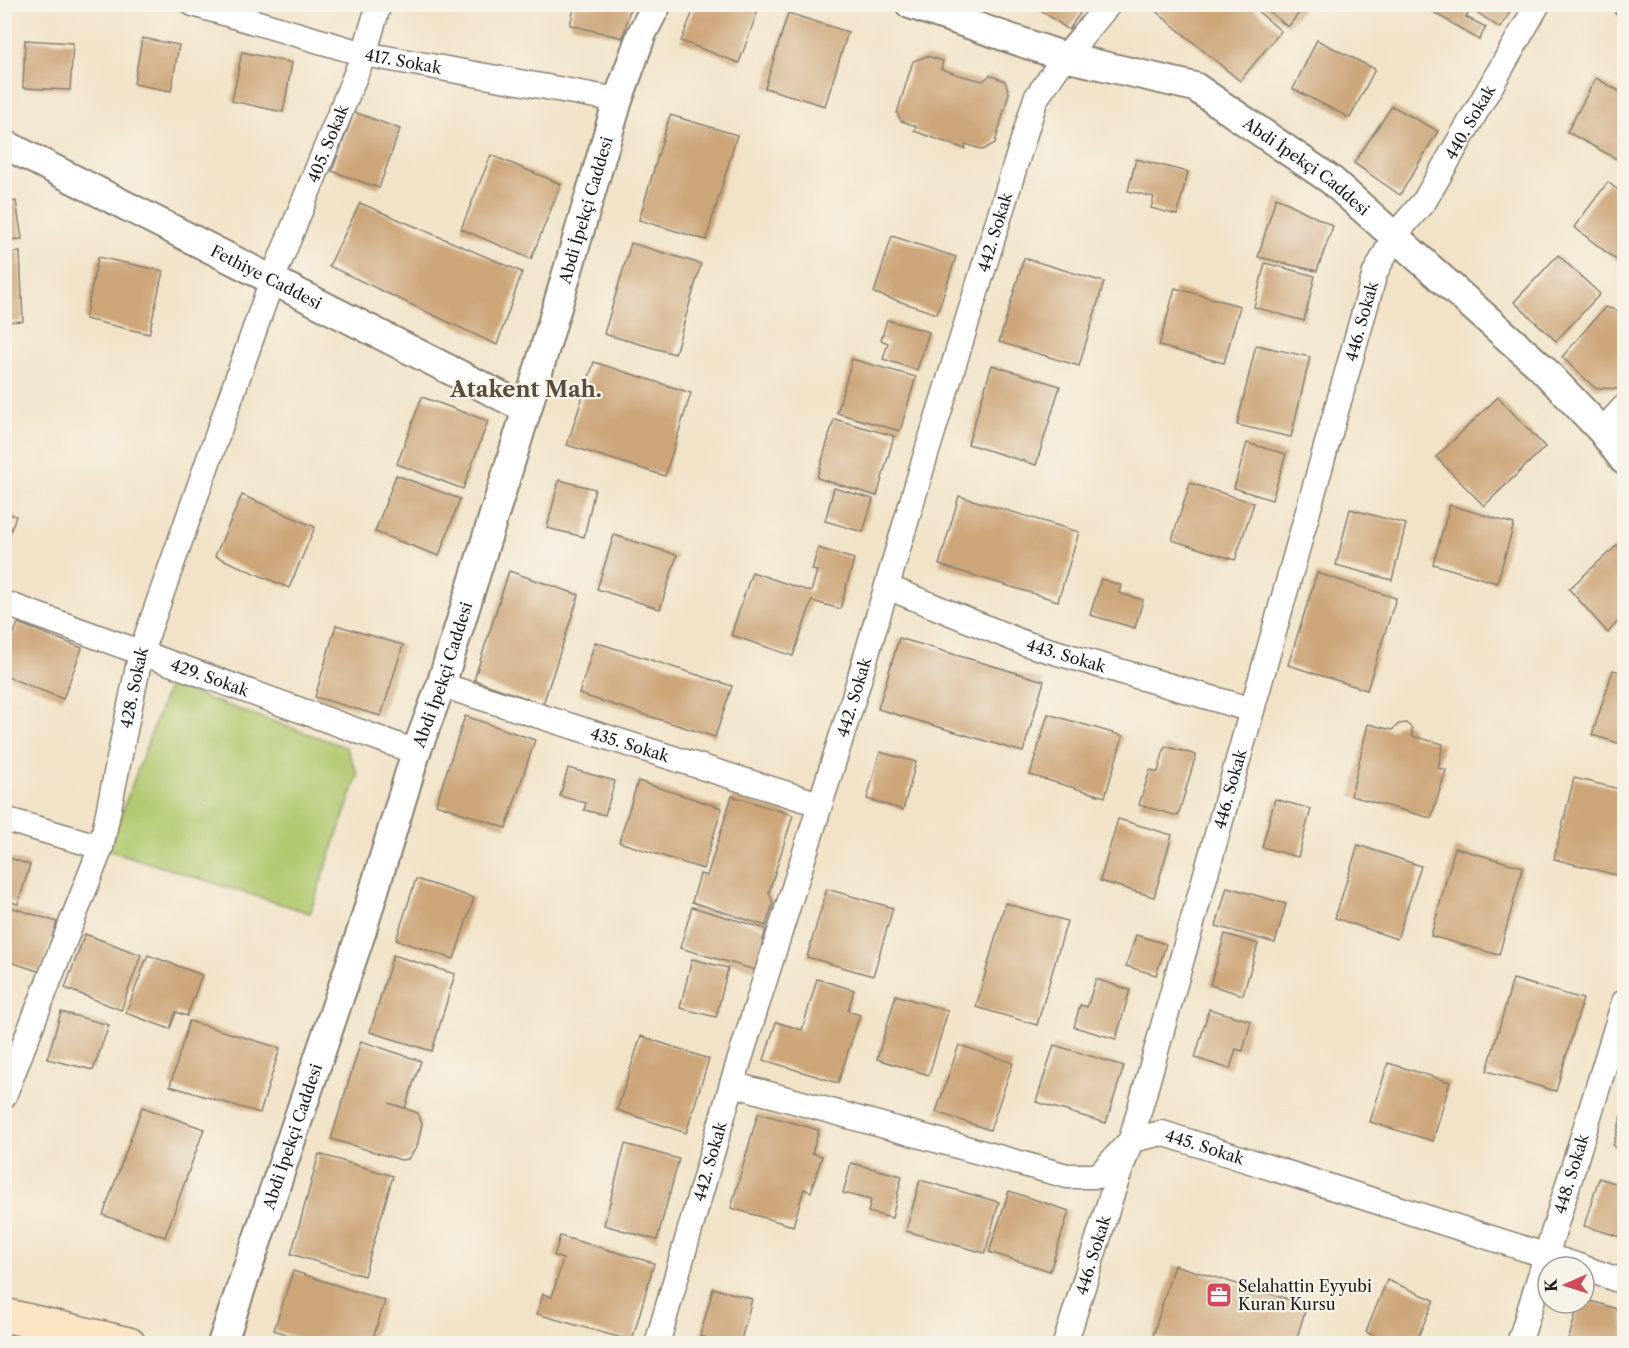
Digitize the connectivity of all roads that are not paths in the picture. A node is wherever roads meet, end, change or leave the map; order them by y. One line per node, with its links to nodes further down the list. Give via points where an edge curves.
1 (193, 4): 7 (street, 417. Sokak)
2 (379, 4): 7 (street, 405. Sokak)
3 (657, 4): 9 (street, Abdi İpekçi Caddesi)
4 (910, 4): 8 (street, Abdi İpekçi Caddesi)
5 (1109, 4): 8 (street, 442. Sokak)
6 (1538, 4): 11 (street, 440. Sokak, via 1425,200)
7 (364, 54): 9 (street, 417. Sokak); 12 (street, 405. Sokak)
8 (1065, 57): 11 (street, Abdi İpekçi Caddesi, via 1195,87 1331,180); 17 (street, 442. Sokak, via 1036,98)
9 (618, 100): 14 (street, Abdi İpekçi Caddesi)
10 (4, 144): 12 (street, Fethiye Caddesi)
11 (1395, 235): 15 (street, Abdi İpekçi Caddesi, via 1541,367); 21 (street, 446. Sokak, via 1375,273)
12 (272, 280): 14 (street, Fethiye Caddesi); 19 (street, 428. Sokak)
13 (1624, 407): 15 (street)
14 (527, 409): 20 (street, Abdi İpekçi Caddesi)
15 (1602, 431): 16 (street, Abdi İpekçi Caddesi)
16 (1624, 460)
17 (887, 587): 21 (street, 443. Sokak, via 1024,643); 23 (street, 442. Sokak)
18 (4, 603): 19 (street, 429. Sokak)
19 (141, 652): 22 (street, 429. Sokak); 25 (street, 428. Sokak)
20 (441, 685): 22 (street, Abdi İpekçi Caddesi); 23 (street, 435. Sokak)
21 (1252, 710): 29 (street, 446. Sokak)
22 (416, 752): 36 (street, Abdi İpekçi Caddesi, via 362,930)
23 (819, 804): 27 (street, 442. Sokak)
24 (4, 819): 25 (street)
25 (100, 847): 28 (street, 428. Sokak)
26 (1624, 1002): 30 (street, 448. Sokak)
27 (732, 1084): 29 (street, via 1067,1176 1098,1176); 37 (street, 442. Sokak)
28 (4, 1096)
29 (1131, 1140): 30 (street, 445. Sokak, via 1162,1133); 38 (street, 446. Sokak)
30 (1546, 1255)
31 (1596, 1272): 32 (street, 445. Sokak)
32 (1624, 1282)
33 (1536, 1288): 39 (street, 448. Sokak)
34 (4, 1315): 35 (main road)
35 (129, 1344)
36 (222, 1344)
37 (657, 1344)
38 (1065, 1344)
39 (1519, 1344)

